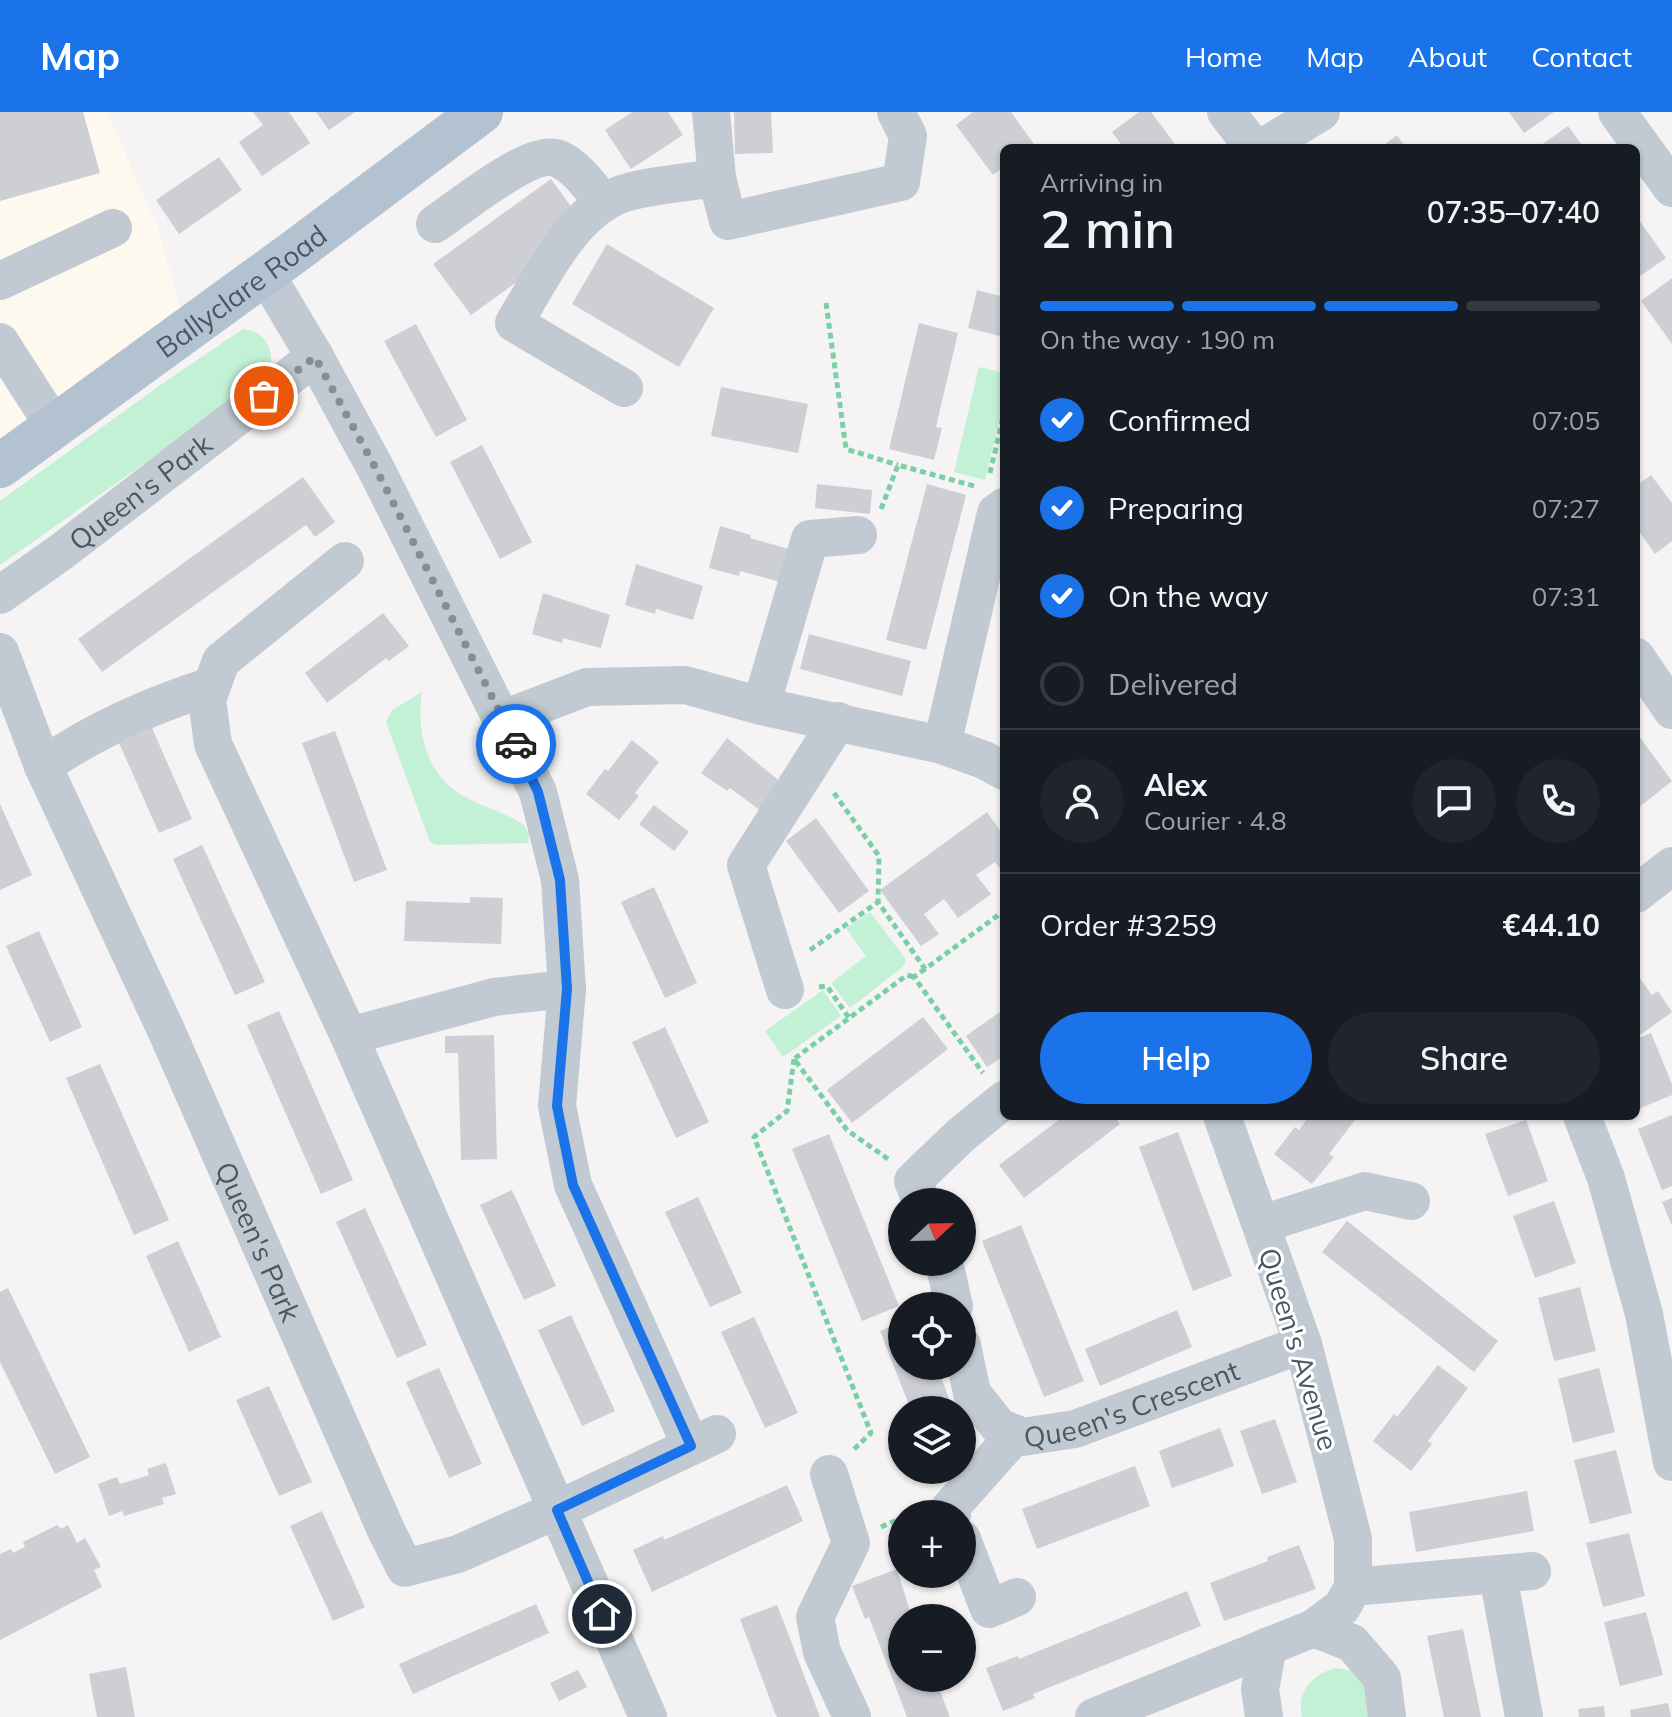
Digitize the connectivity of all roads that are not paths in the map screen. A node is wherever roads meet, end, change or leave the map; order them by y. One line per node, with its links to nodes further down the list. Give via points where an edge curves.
1 (481, 112): 14 (main road, Ballyclare Road)
2 (711, 112): 9 (street)
3 (896, 112): 9 (street, via 908,136 901,182 728,221)
4 (1226, 112): 7 (street)
5 (1321, 112): 8 (street)
6 (1617, 112): 10 (street)
7 (1251, 144)
8 (1269, 144)
9 (717, 178): 11 (street, via 621,194)
10 (1672, 188)
11 (604, 203): 12 (street, via 557,158 538,158); 18 (street, via 572,230 514,323)
12 (435, 224)
13 (113, 228): 15 (street)
14 (265, 273): 17 (street, Queen's Park); 19 (main road, Ballyclare Road)
15 (0, 281)
16 (0, 342): 19 (street)
17 (315, 357): 24 (street, Queen's Park); 30 (street, Queen's Park)
18 (624, 388)
19 (54, 426): 20 (main road, Ballyclare Road)
20 (0, 466)
21 (995, 503): 32 (street)
22 (858, 535): 28 (street, via 810,539)
23 (345, 561): 27 (street, via 221,661)
24 (0, 595)
25 (0, 652): 33 (street, Queen's Park)
26 (1640, 663): 29 (street)
27 (212, 686): 33 (street, via 112,725); 39 (street, via 207,700 213,744)
28 (761, 706): 30 (street, via 685,685 587,687); 31 (street)
29 (1672, 710)
30 (503, 719): 38 (street, Queen's Park, via 538,792 560,880)
31 (838, 721): 32 (street); 37 (street, via 746,865)
32 (942, 745): 34 (street)
33 (43, 766): 52 (street, Queen's Park, via 405,1568 458,1554)
34 (1000, 769)
35 (1672, 866): 36 (street)
36 (1640, 891)
37 (782, 981)
38 (567, 989): 39 (street, via 494,997); 52 (street, Queen's Park, via 557,1106 573,1185 704,1440)
39 (349, 1036): 52 (street)
40 (1000, 1103): 43 (street, via 961,1135)
41 (1223, 1120): 45 (street, Queen's Avenue)
42 (1584, 1120): 49 (street, via 1606,1178 1644,1314)
43 (920, 1188)
44 (1411, 1201): 45 (street, via 1365,1191)
45 (1262, 1224): 46 (street, Queen's Avenue)
46 (1303, 1344): 48 (street, Queen's Crescent, via 1075,1429); 54 (street, Queen's Avenue, via 1353,1539)
47 (969, 1380): 48 (street, Queen's Crescent, via 972,1393 999,1427)
48 (1016, 1434): 51 (street)
49 (1672, 1462)
50 (829, 1474): 59 (street, via 851,1543 815,1617 822,1652)
51 (957, 1500)
52 (557, 1510): 58 (street)
53 (976, 1575): 55 (street, via 989,1609)
54 (1353, 1587): 56 (street, via 1342,1607); 63 (street, via 1515,1573)
55 (1017, 1597)
56 (1314, 1628): 57 (street); 62 (street, via 1352,1643 1382,1678)
57 (1268, 1646): 60 (street); 61 (street, via 1260,1689)
58 (648, 1717)
59 (852, 1717)
60 (1094, 1717)
61 (1264, 1717)
62 (1387, 1717)
63 (1524, 1717)

